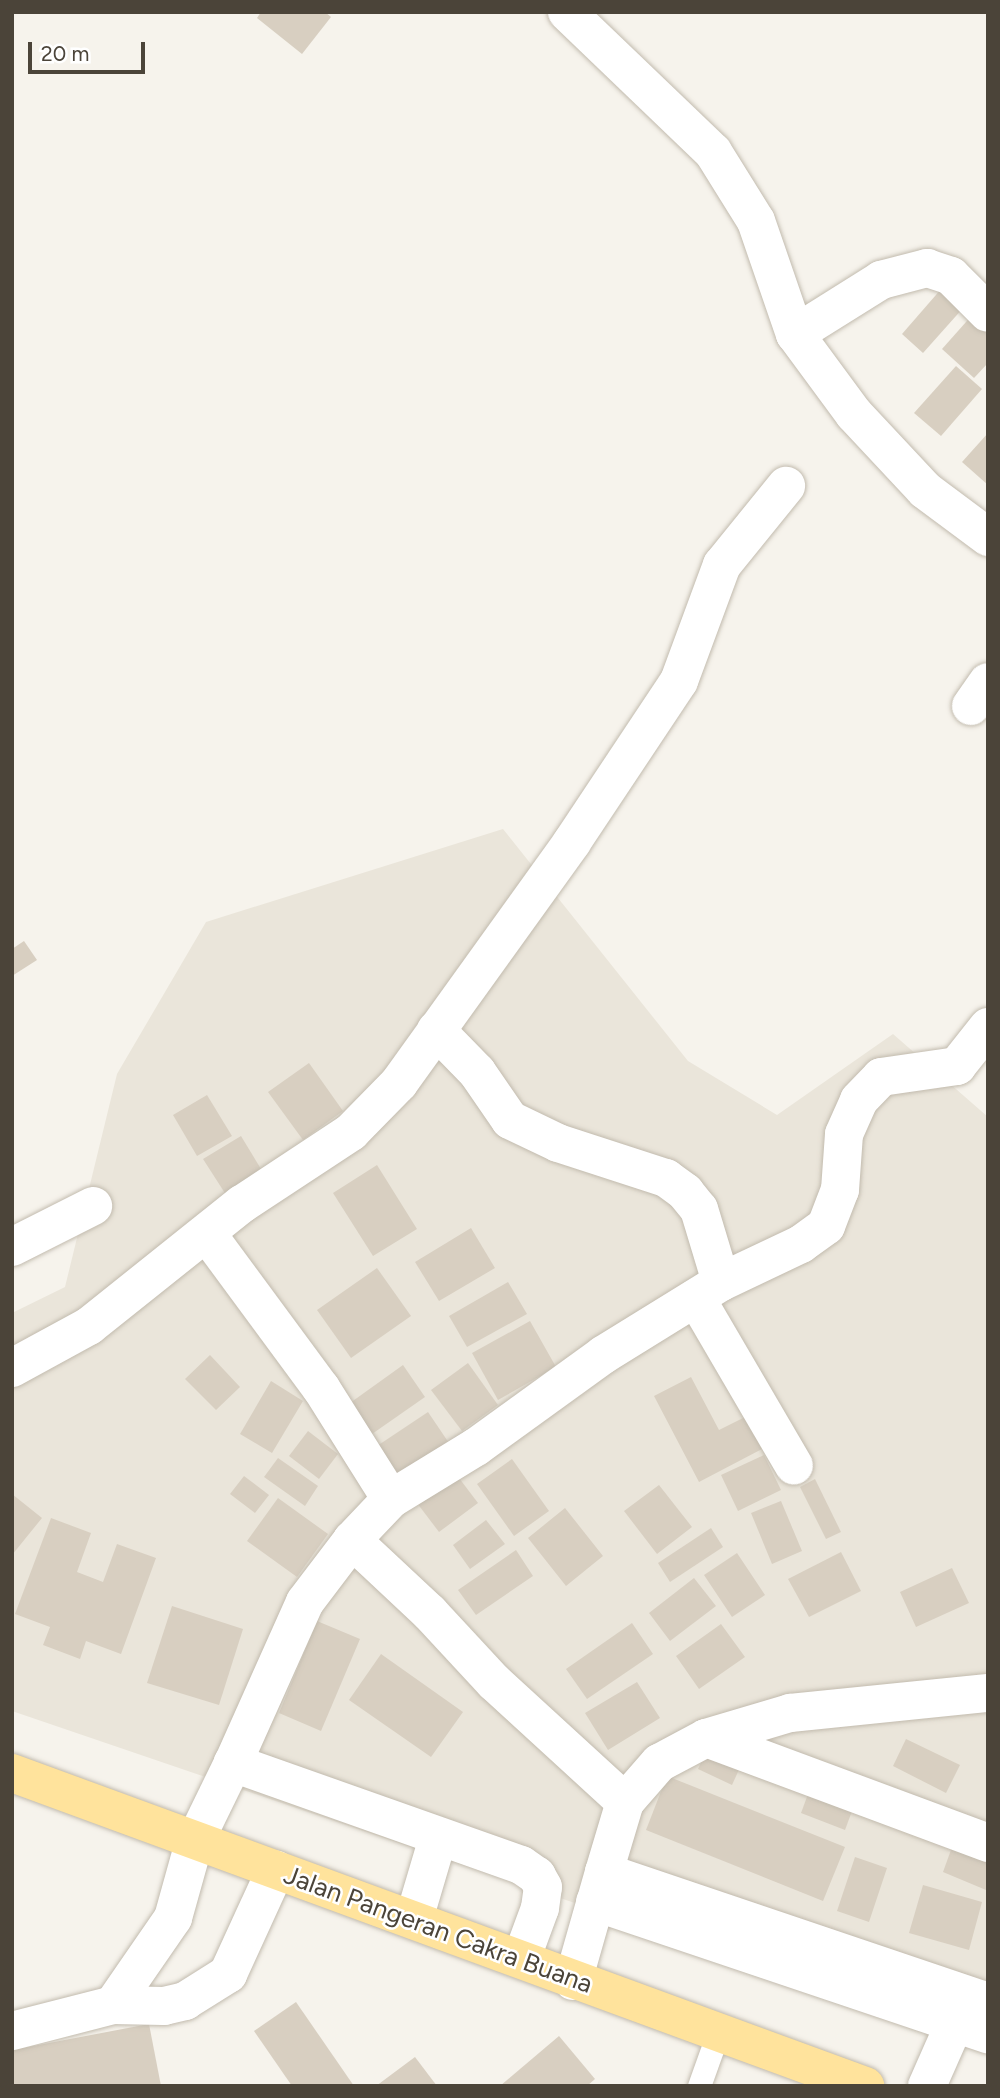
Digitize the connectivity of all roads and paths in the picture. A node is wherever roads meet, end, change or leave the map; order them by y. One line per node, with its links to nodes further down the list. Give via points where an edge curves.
1 (567, 12): 3 (street, via 713,152 756,221)
2 (988, 313): 3 (street, via 951,276 927,268 881,280)
3 (795, 334): 5 (street, via 853,414 925,490)
4 (786, 486): 7 (street, via 722,565 679,681 572,842)
5 (988, 537)
6 (988, 1027): 11 (street, via 957,1066 881,1077 859,1100 844,1134 840,1190 826,1226)
7 (436, 1030): 9 (street, via 399,1083 351,1132 242,1204); 11 (street, via 477,1072 510,1121 558,1143 666,1178 685,1192 699,1209 708,1232)
8 (93, 1206): 10 (street)
9 (208, 1235): 12 (street, via 89,1326); 14 (street, via 321,1388)
10 (14, 1241)
11 (709, 1290): 13 (street); 14 (street, via 603,1355 476,1447)
12 (12, 1368)
13 (794, 1466)
14 (391, 1499): 15 (street)
15 (352, 1540): 18 (street, via 305,1602); 20 (street, via 430,1612 494,1682)
16 (988, 1693): 17 (street, via 790,1713)
17 (706, 1738): 20 (street, via 659,1763); 22 (street)
18 (233, 1763): 21 (street); 23 (street)
19 (12, 1773): 23 (main road, Jalan Pangeran Cakra Buana)
20 (625, 1802): 25 (street)
21 (438, 1838): 26 (street); 27 (street, via 521,1865 537,1876 543,1887 540,1908)
22 (988, 1843)
23 (191, 1855): 24 (main road, Jalan Pangeran Cakra Buana); 29 (street, via 173,1918)
24 (271, 1880): 26 (main road, Jalan Pangeran Cakra Buana); 29 (street, via 228,1974 185,2001 164,2006)
25 (600, 1887): 28 (street); 30 (street)
26 (414, 1919): 27 (main road, Jalan Pangeran Cakra Buana)
27 (523, 1957): 28 (main road, Jalan Pangeran Cakra Buana)
28 (573, 1981): 32 (main road, Jalan Pangeran Cakra Buana)
29 (113, 2005): 31 (street)
30 (975, 2014): 34 (street)
31 (12, 2031)
32 (707, 2062): 33 (main road, Jalan Pangeran Cakra Buana)
33 (865, 2086)
34 (927, 2086)

